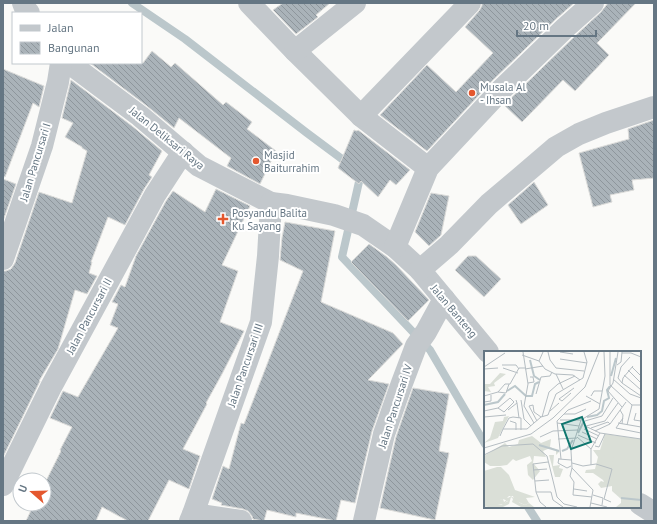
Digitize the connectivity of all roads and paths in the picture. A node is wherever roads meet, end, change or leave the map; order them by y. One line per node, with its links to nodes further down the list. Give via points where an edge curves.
1 (23, 3): 6 (street)
2 (249, 3): 7 (street)
3 (354, 3): 7 (street)
4 (470, 3): 11 (street)
5 (593, 3): 13 (street, via 501,90)
6 (28, 12)
7 (296, 51): 11 (street)
8 (61, 64): 16 (street, Jalan Pancursari I, via 42,146)
9 (70, 64): 12 (street, Jalan Deliksari Raya)
10 (654, 107): 17 (street, via 606,122 556,147 489,204)
11 (360, 116): 13 (street)
12 (183, 152): 14 (street, Jalan Deliksari Raya, via 199,166); 20 (street, Jalan Pancursari II, via 155,195 51,387)
13 (428, 168): 15 (street)
14 (271, 203): 15 (street, Jalan Deliksari Raya, via 334,215 363,225); 23 (street, Jalan Pancursari III, via 261,322)
15 (395, 247): 17 (street, Jalan Deliksari Raya)
16 (3, 259)
17 (420, 270): 18 (street, Jalan Banteng)
18 (444, 299): 19 (street, Jalan Banteng); 25 (street, Jalan Pancursari IV, via 421,339 384,434)
19 (487, 351)
20 (3, 485)
21 (641, 505): 22 (street)
22 (654, 513)
23 (191, 518): 24 (street)
24 (241, 521)
25 (364, 521)

